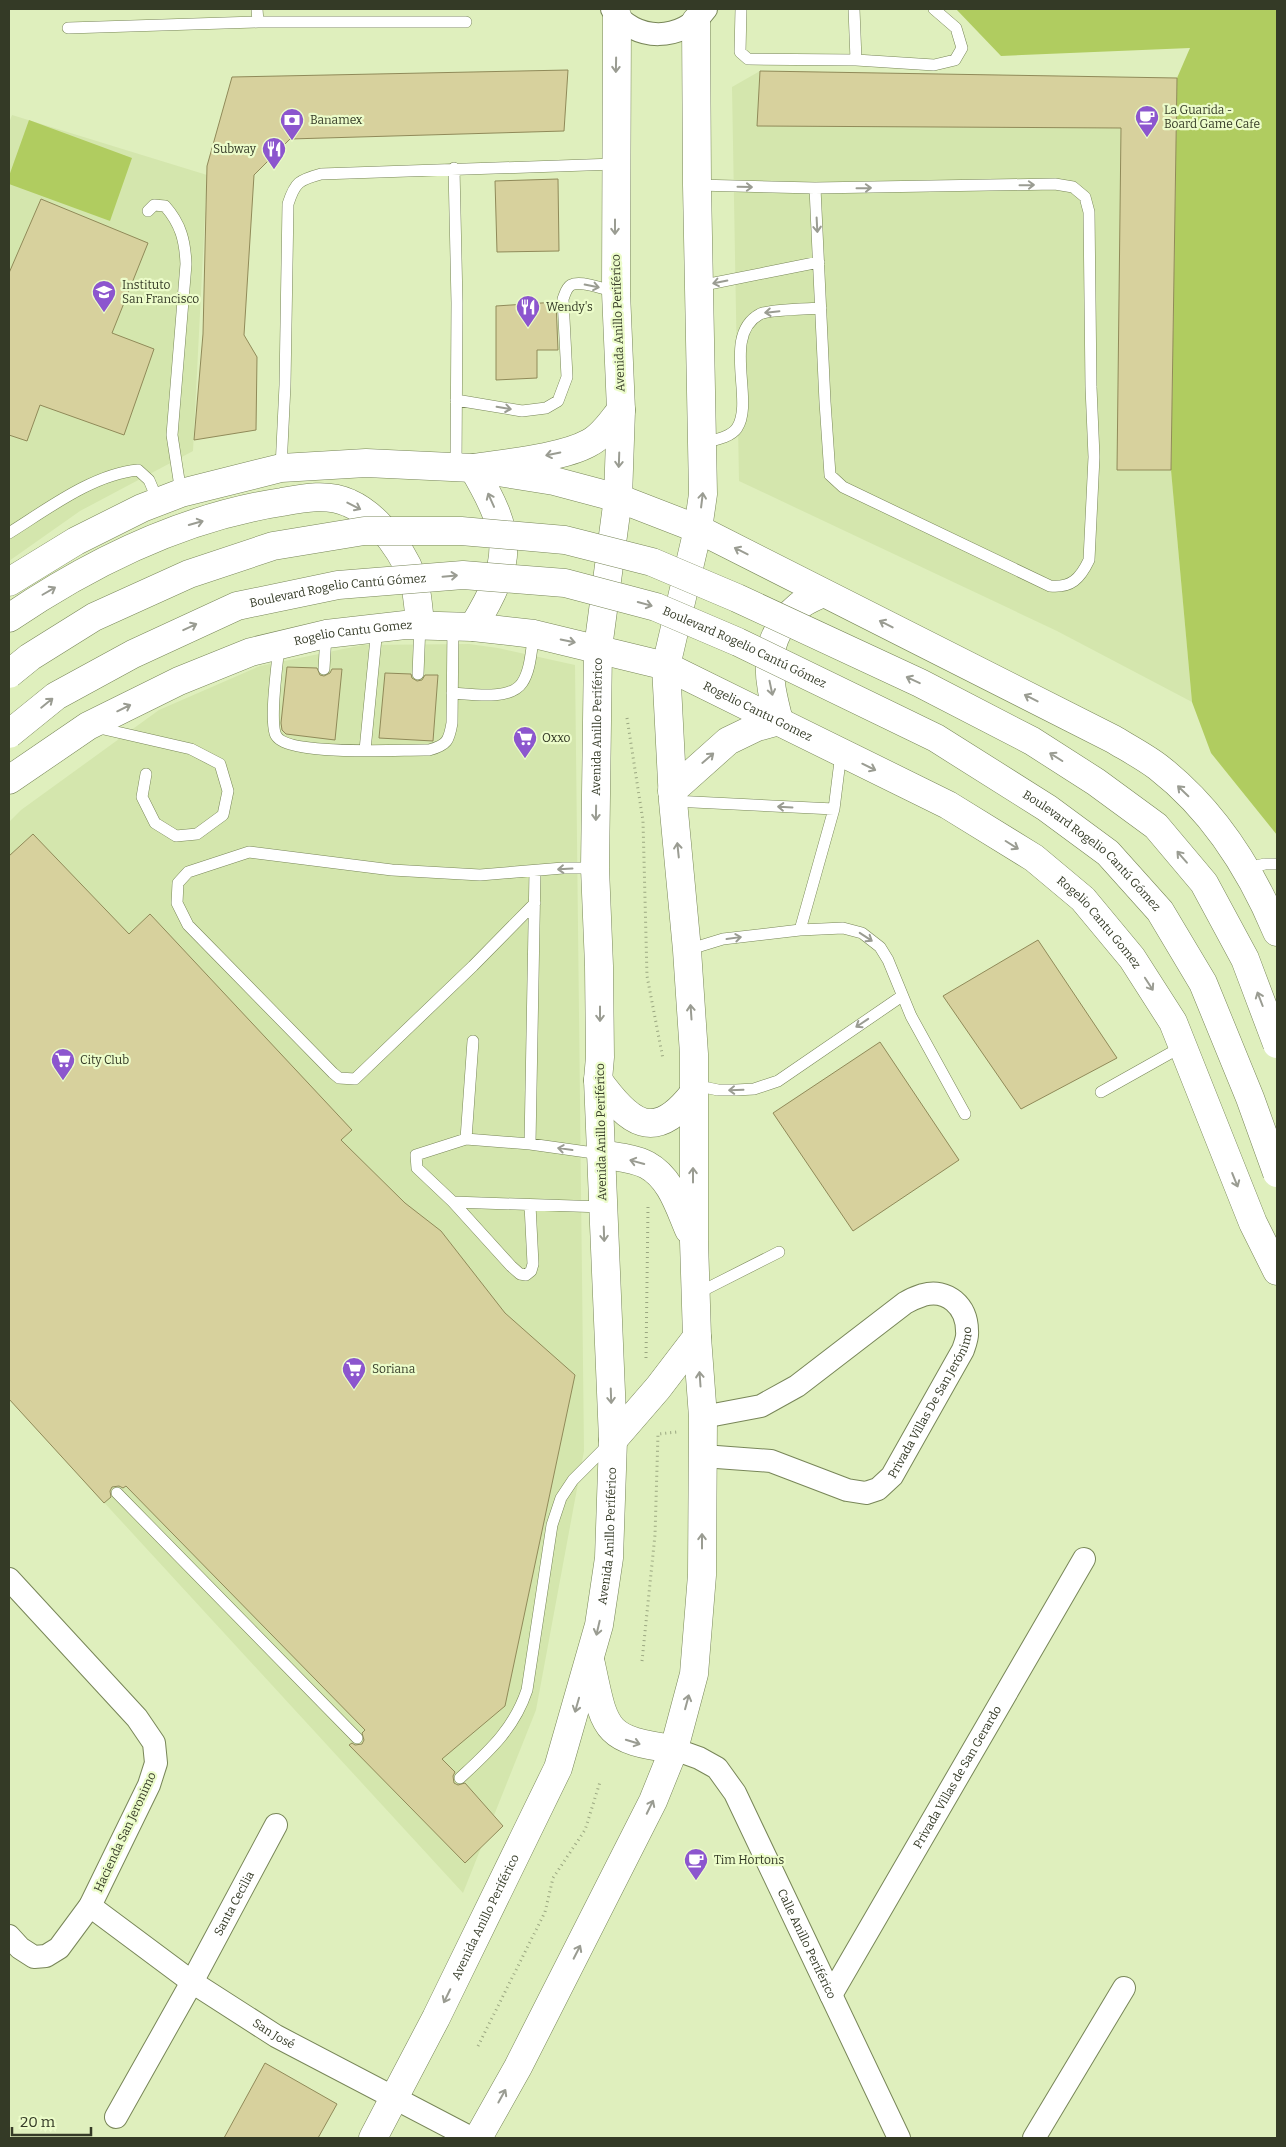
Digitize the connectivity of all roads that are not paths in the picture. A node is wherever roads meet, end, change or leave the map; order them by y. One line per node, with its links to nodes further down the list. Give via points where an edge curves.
1 (258, 9): 7 (lane)
2 (741, 9): 10 (lane, via 740,52 748,59)
3 (854, 9): 10 (lane)
4 (934, 9): 10 (lane, via 956,28 962,48 955,60 934,65)
5 (615, 12): 6 (street, via 635,29 656,35 677,32); 11 (street, Avenida Anillo Periférico, one-way to 11)
6 (701, 15): 13 (street)
7 (258, 22): 8 (lane); 9 (lane)
8 (466, 22)
9 (68, 28)
10 (856, 60)
11 (615, 164): 12 (lane); 18 (street, Avenida Anillo Periférico, one-way to 18)
12 (454, 168): 20 (lane); 23 (lane, via 321,174 303,179 293,187 288,204)
13 (697, 185): 14 (lane, one-way to 14); 17 (street)
14 (815, 188): 16 (lane, one-way to 16); 19 (lane, one-way to 19, via 1055,184 1073,187 1085,198 1090,212 1094,457 1089,560 1073,581 1063,587 1050,586 852,492 830,475)
15 (148, 211): 25 (lane, via 154,205 165,206 180,226 185,245)
16 (819, 262): 17 (lane, one-way to 17); 19 (lane)
17 (699, 286): 22 (street)
18 (616, 292): 20 (lane, one-way to 18, via 522,411 546,408 558,401 567,376 563,299 566,290 577,283); 21 (street, Avenida Anillo Periférico)
19 (821, 308): 22 (lane, one-way to 22, via 762,313 752,319 744,331 740,350 740,420 737,429 730,435)
20 (456, 400): 24 (lane)
21 (621, 410): 24 (street, one-way to 24, via 590,443 542,456); 26 (street, Avenida Anillo Periférico, one-way to 26)
22 (702, 443): 27 (street, one-way to 22, via 703,494)
23 (281, 468): 24 (street, via 366,463); 25 (street)
24 (464, 468): 26 (street, via 554,481); 33 (street, one-way to 24, via 491,597 502,566 505,544 500,521 488,494)
25 (170, 497): 28 (lane, via 138,470 122,472 72,494); 29 (street, via 76,541)
26 (618, 498): 27 (street); 38 (street, Avenida Anillo Periférico)
27 (698, 529): 30 (street, one-way to 27); 39 (street)
28 (9, 533)
29 (9, 582)
30 (823, 593): 44 (street, one-way to 44, via 799,606 780,628 769,656 769,682); 57 (street, one-way to 30, via 1200,807 1158,767 1113,739)
31 (9, 618): 32 (street, one-way to 32, via 48,592 117,555 184,527 253,506 330,498 365,511 379,523 406,566 416,589)
32 (420, 624): 33 (street, Rogelio Cantu Gomez); 34 (street, Rogelio Cantu Gomez); 42 (lane)
33 (463, 626): 36 (street, Rogelio Cantu Gomez); 43 (lane)
34 (377, 627): 35 (street, Rogelio Cantu Gomez); 49 (lane)
35 (326, 634): 37 (street, Rogelio Cantu Gomez); 40 (lane)
36 (534, 634): 38 (street, Rogelio Cantu Gomez, one-way to 38); 43 (lane, via 527,671 522,684 513,692 499,695)
37 (279, 644): 45 (street, Rogelio Cantu Gomez, one-way to 37, via 179,681); 48 (lane, via 273,722 275,736 282,743)
38 (598, 648): 39 (street, Rogelio Cantu Gomez); 56 (street, Avenida Anillo Periférico, one-way to 56)
39 (666, 666): 44 (street, Rogelio Cantu Gomez); 53 (street)
40 (324, 669)
41 (9, 674): 65 (street, one-way to 41, bridge, via 1245,959 1204,883 1156,826 1032,741 920,683 652,562 565,540 461,531 364,531 273,546 188,574 94,617)
42 (418, 674)
43 (452, 693): 49 (lane, via 449,739 441,747 429,750 413,745)
44 (779, 721): 50 (street, Rogelio Cantu Gomez); 53 (street, one-way to 44, via 728,741)
45 (88, 726): 51 (lane, via 191,749 220,764 228,791 223,815 197,834 176,836 155,823 142,797); 52 (street, Rogelio Cantu Gomez)
46 (9, 734): 74 (street, Boulevard Rogelio Cantú Gómez, one-way to 74, bridge, via 56,696 132,654 237,606 338,585 463,575 565,582 656,607 738,642 936,738 1047,808 1108,853 1160,911 1203,983)
47 (316, 737): 48 (lane)
48 (315, 749): 49 (lane)
49 (365, 750)
50 (841, 753): 54 (lane); 66 (street, Rogelio Cantu Gomez, one-way to 66, via 956,810 1034,858 1083,899 1132,958 1173,1022)
51 (146, 774)
52 (9, 780)
53 (673, 796): 54 (lane, one-way to 53); 62 (street, one-way to 53)
54 (834, 810): 60 (lane)
55 (1277, 864): 57 (lane)
56 (595, 868): 58 (lane, one-way to 58); 67 (street, Avenida Anillo Periférico, one-way to 67)
57 (1246, 868): 61 (street)
58 (535, 871): 59 (lane); 59 (lane, via 480,875 392,870 248,852 188,872 178,883 178,902 188,925 333,1073 339,1078 355,1079)
59 (535, 903): 72 (lane)
60 (800, 930): 62 (lane, one-way to 60, via 723,939); 63 (lane, one-way to 63, via 843,928 862,933 880,947)
61 (1277, 932)
62 (687, 950): 68 (street, one-way to 62, via 694,1054)
63 (902, 996): 68 (lane, one-way to 68, via 778,1081 754,1089); 70 (lane)
64 (473, 1041): 71 (lane)
65 (1277, 1044)
66 (1183, 1046): 69 (lane); 80 (street, Rogelio Cantu Gomez, one-way to 80, via 1253,1223)
67 (598, 1080): 68 (street, via 614,1103 630,1117 646,1123 664,1121 680,1111); 73 (street, Avenida Anillo Periférico)
68 (693, 1090): 78 (street, one-way to 68)
69 (1101, 1092)
70 (965, 1114)
71 (466, 1139): 72 (lane); 75 (lane, via 416,1155 417,1168)
72 (530, 1144): 73 (lane, one-way to 72)
73 (601, 1154): 77 (street, Avenida Anillo Periférico); 78 (street, one-way to 73, via 670,1186 658,1173 646,1165)
74 (1277, 1173)
75 (453, 1202): 76 (lane); 76 (lane, via 511,1266 526,1275 533,1264)
76 (530, 1205): 77 (lane)
77 (603, 1207): 84 (street, Avenida Anillo Periférico, one-way to 84)
78 (694, 1241): 81 (street)
79 (779, 1252): 81 (lane)
80 (1277, 1271)
81 (696, 1294): 82 (street)
82 (697, 1337): 83 (street, one-way to 82); 84 (street)
83 (703, 1423): 85 (street); 85 (street, Privada Villas De San Jerónimo, via 761,1406 797,1386 904,1303 924,1295 944,1295 958,1303 965,1316 968,1332 963,1350 892,1476 878,1489 866,1493 848,1490 771,1461)
84 (613, 1440): 89 (street, Avenida Anillo Periférico, one-way to 89, via 609,1558 599,1625); 92 (lane, via 573,1480 561,1498 552,1525 527,1690 520,1710 497,1743)
85 (702, 1456): 91 (street, one-way to 85, via 694,1674 702,1575)
86 (117, 1493): 90 (lane)
87 (1084, 1559): 98 (street, Privada Villas de San Gerardo)
88 (9, 1580): 94 (street, Hacienda San Jeronimo, via 137,1718 154,1743 156,1763 149,1785)
89 (590, 1658): 91 (street, one-way to 91, via 600,1707 608,1724 622,1739); 99 (street, Avenida Anillo Periférico, one-way to 99, via 558,1768)
90 (357, 1738)
91 (674, 1749): 98 (street, Calle Anillo Periférico, via 717,1768 735,1793); 103 (street, one-way to 91, via 518,2067 653,1801)
92 (460, 1778)
93 (276, 1825): 96 (street, Santa Cecilia)
94 (90, 1906): 95 (street, Hacienda San Jeronimo, via 59,1948 46,1956 34,1957); 96 (street, San José)
95 (9, 1936)
96 (192, 1982): 99 (street, San José, via 288,2043); 100 (street, Santa Cecilia)
97 (1124, 1988): 105 (street)
98 (831, 1995): 104 (street, Calle Anillo Periférico)
99 (396, 2098): 101 (street, Avenida Anillo Periférico); 102 (street, San José)
100 (116, 2116)
101 (374, 2138)
102 (471, 2138)
103 (478, 2138)
104 (899, 2138)
105 (1034, 2138)

